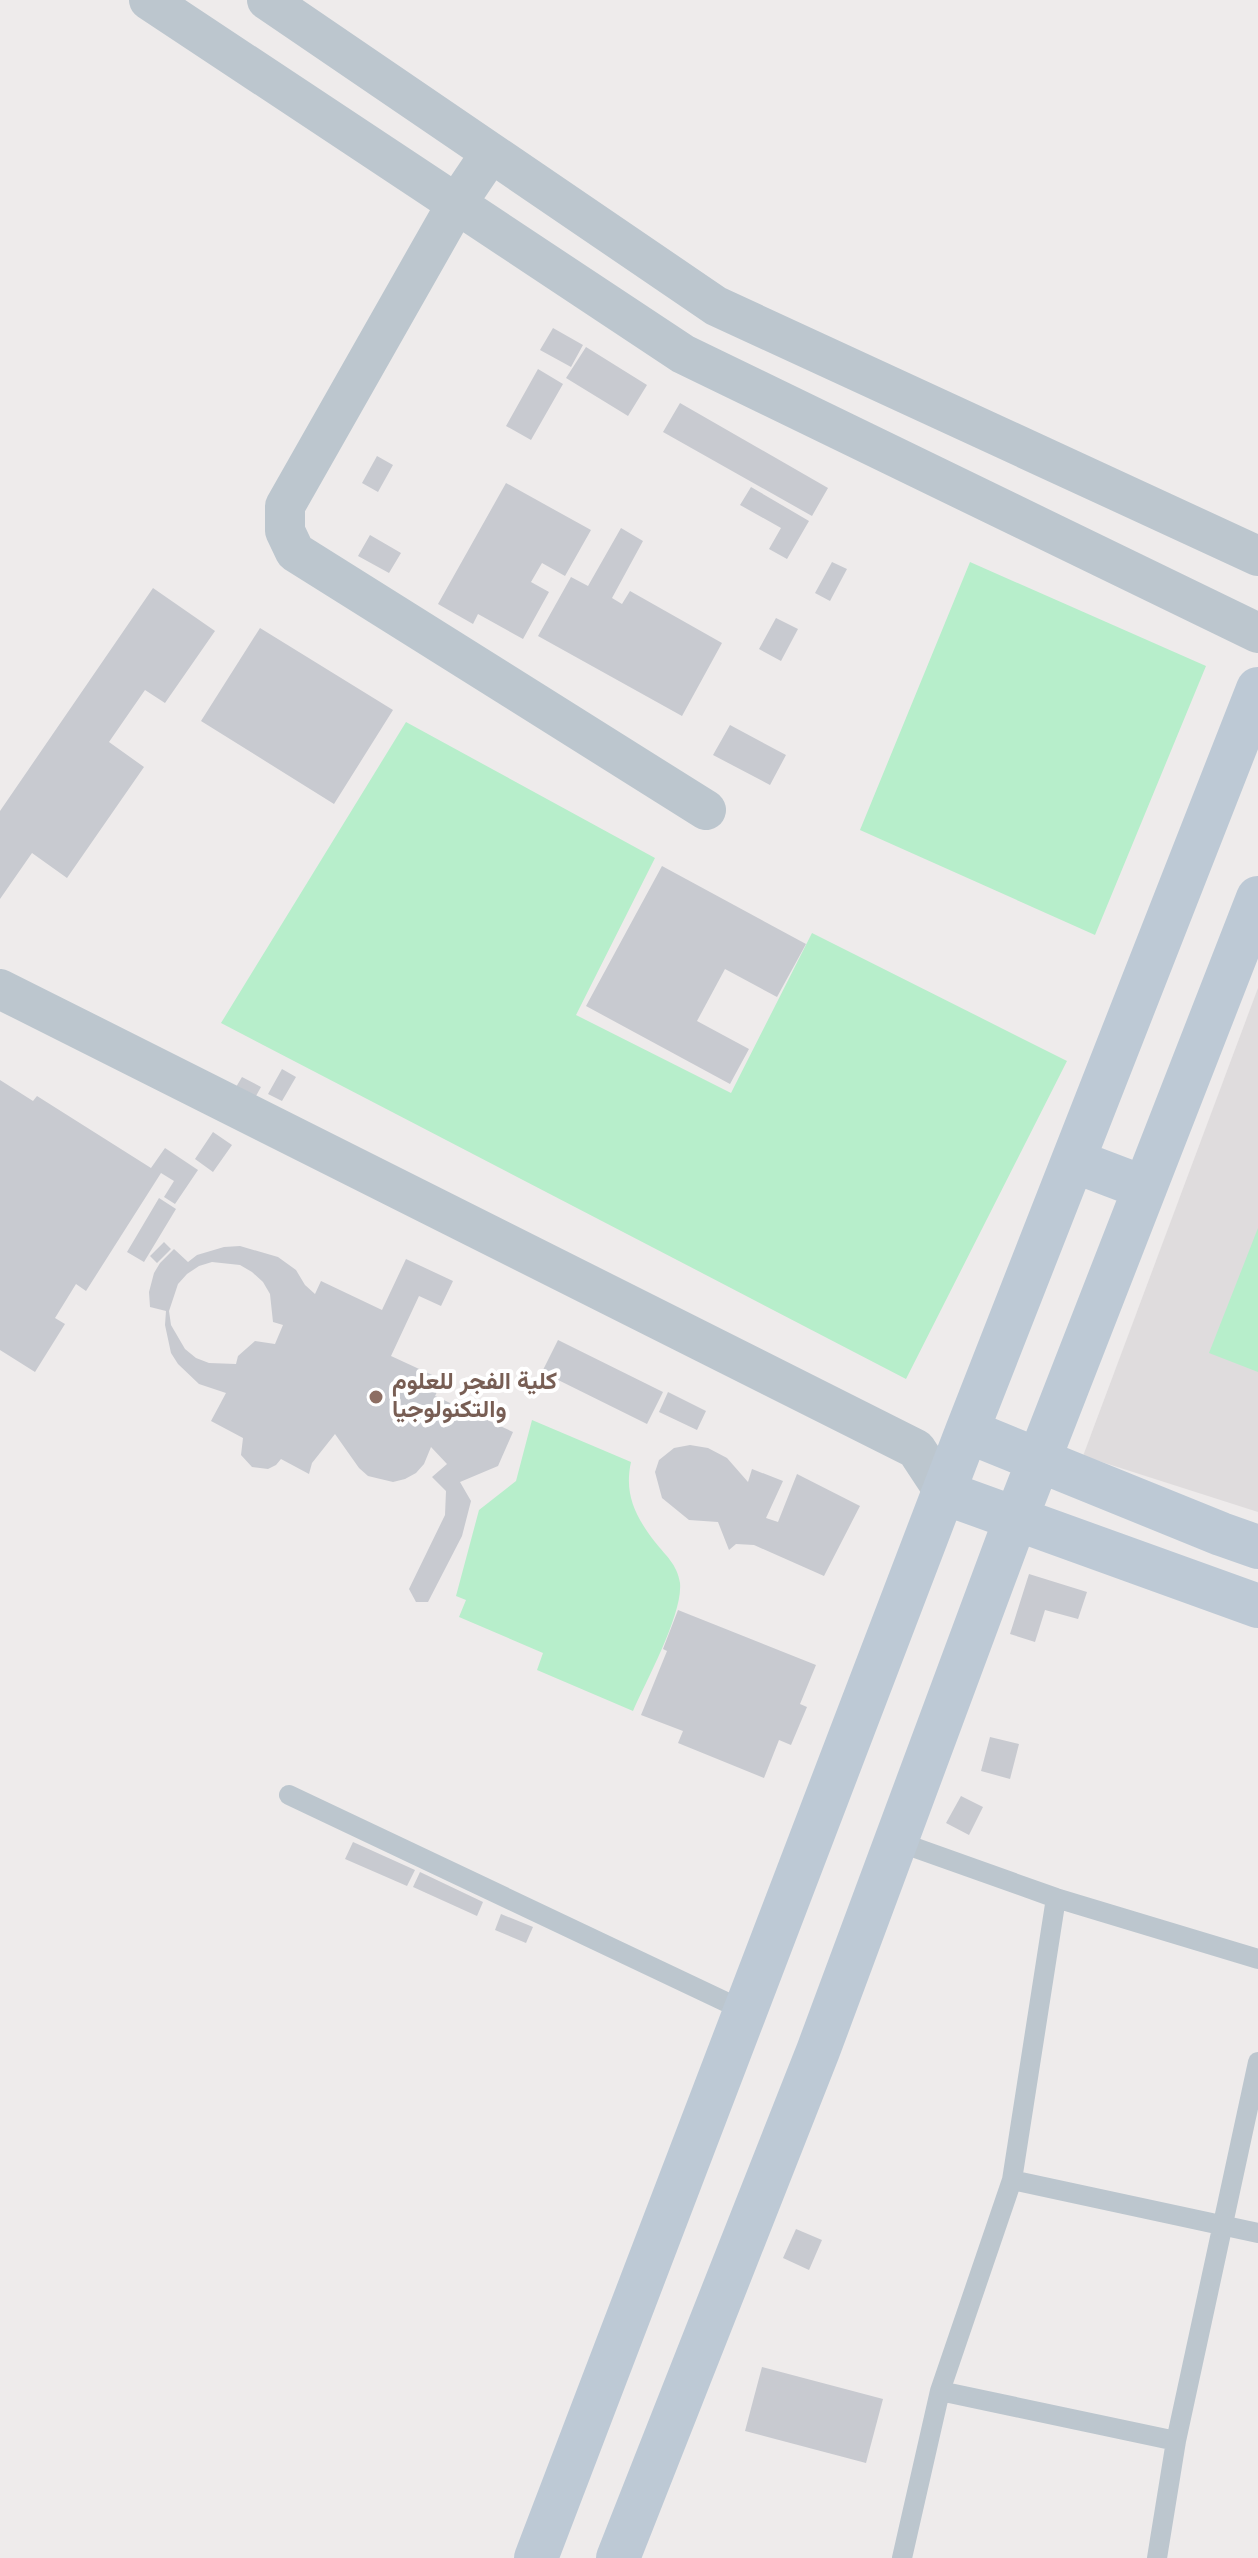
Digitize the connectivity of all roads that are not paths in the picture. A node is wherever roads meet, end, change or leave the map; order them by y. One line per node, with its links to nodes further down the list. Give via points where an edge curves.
1 (149, 0): 4 (street)
2 (267, 0): 3 (street)
3 (490, 154): 4 (street); 5 (street, via 716,306)
4 (457, 203): 6 (street, via 683,354); 8 (street, via 285,506 285,531 295,552)
5 (1258, 556)
6 (1258, 633)
7 (1258, 689): 11 (street)
8 (706, 810)
9 (1258, 898): 12 (street)
10 (0, 989): 14 (street)
11 (1074, 1161): 12 (street); 13 (street)
12 (1145, 1188): 15 (street)
13 (967, 1431): 14 (street); 15 (street); 16 (street)
14 (916, 1449): 16 (street)
15 (1040, 1461): 17 (street); 18 (street)
16 (945, 1493): 17 (street); 25 (street)
17 (1015, 1521): 19 (street); 22 (street)
18 (1240, 1540): 19 (street)
19 (1198, 1586): 20 (street)
20 (1258, 1606)
21 (289, 1795): 25 (lane)
22 (896, 1841): 23 (lane); 33 (street)
23 (1056, 1898): 24 (lane); 27 (lane)
24 (1258, 1959)
25 (745, 2011): 32 (street)
26 (1258, 2062): 28 (lane)
27 (1012, 2180): 28 (lane); 30 (lane)
28 (1222, 2226): 29 (lane); 31 (lane)
29 (1258, 2233)
30 (940, 2391): 31 (lane); 34 (lane)
31 (1176, 2441): 35 (lane)
32 (536, 2558)
33 (618, 2558)
34 (902, 2558)
35 (1157, 2558)

